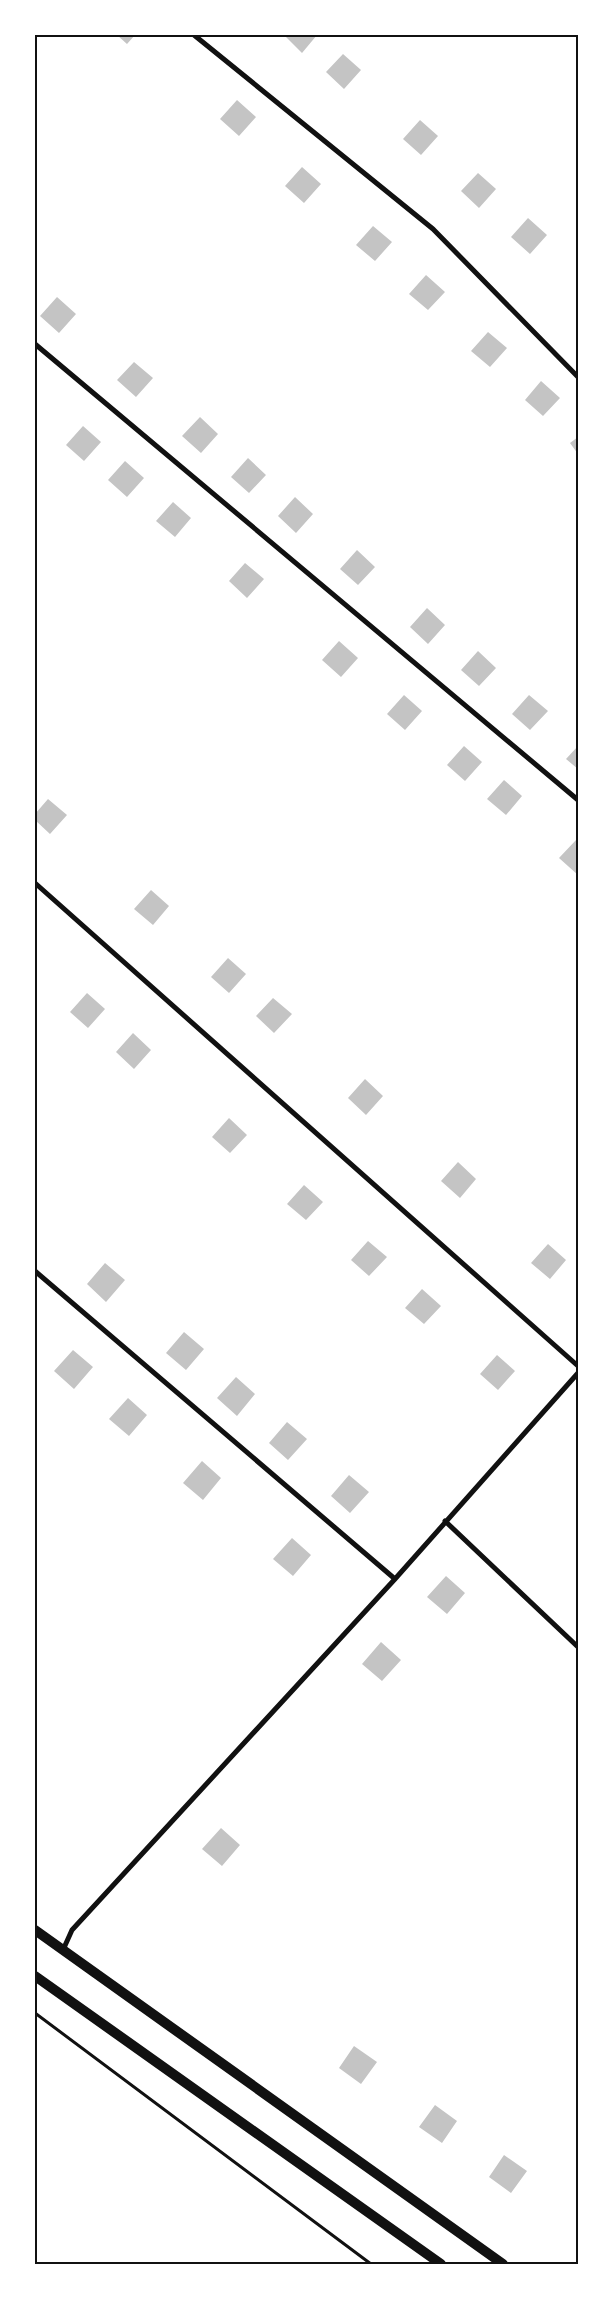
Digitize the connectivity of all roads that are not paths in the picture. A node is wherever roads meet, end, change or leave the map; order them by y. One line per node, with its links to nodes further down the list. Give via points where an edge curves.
1 (194, 35): 3 (street, via 433,229)
2 (35, 344): 4 (street)
3 (578, 377)
4 (578, 800)
5 (35, 883): 7 (street)
6 (35, 1271): 10 (street)
7 (578, 1366)
8 (578, 1373): 9 (street)
9 (446, 1522): 10 (street); 11 (street)
10 (395, 1579): 13 (street, via 72,1930)
11 (578, 1647)
12 (35, 1930): 13 (main road)
13 (63, 1950): 16 (main road)
14 (35, 1976): 15 (main road)
15 (441, 2264)
16 (503, 2264)

